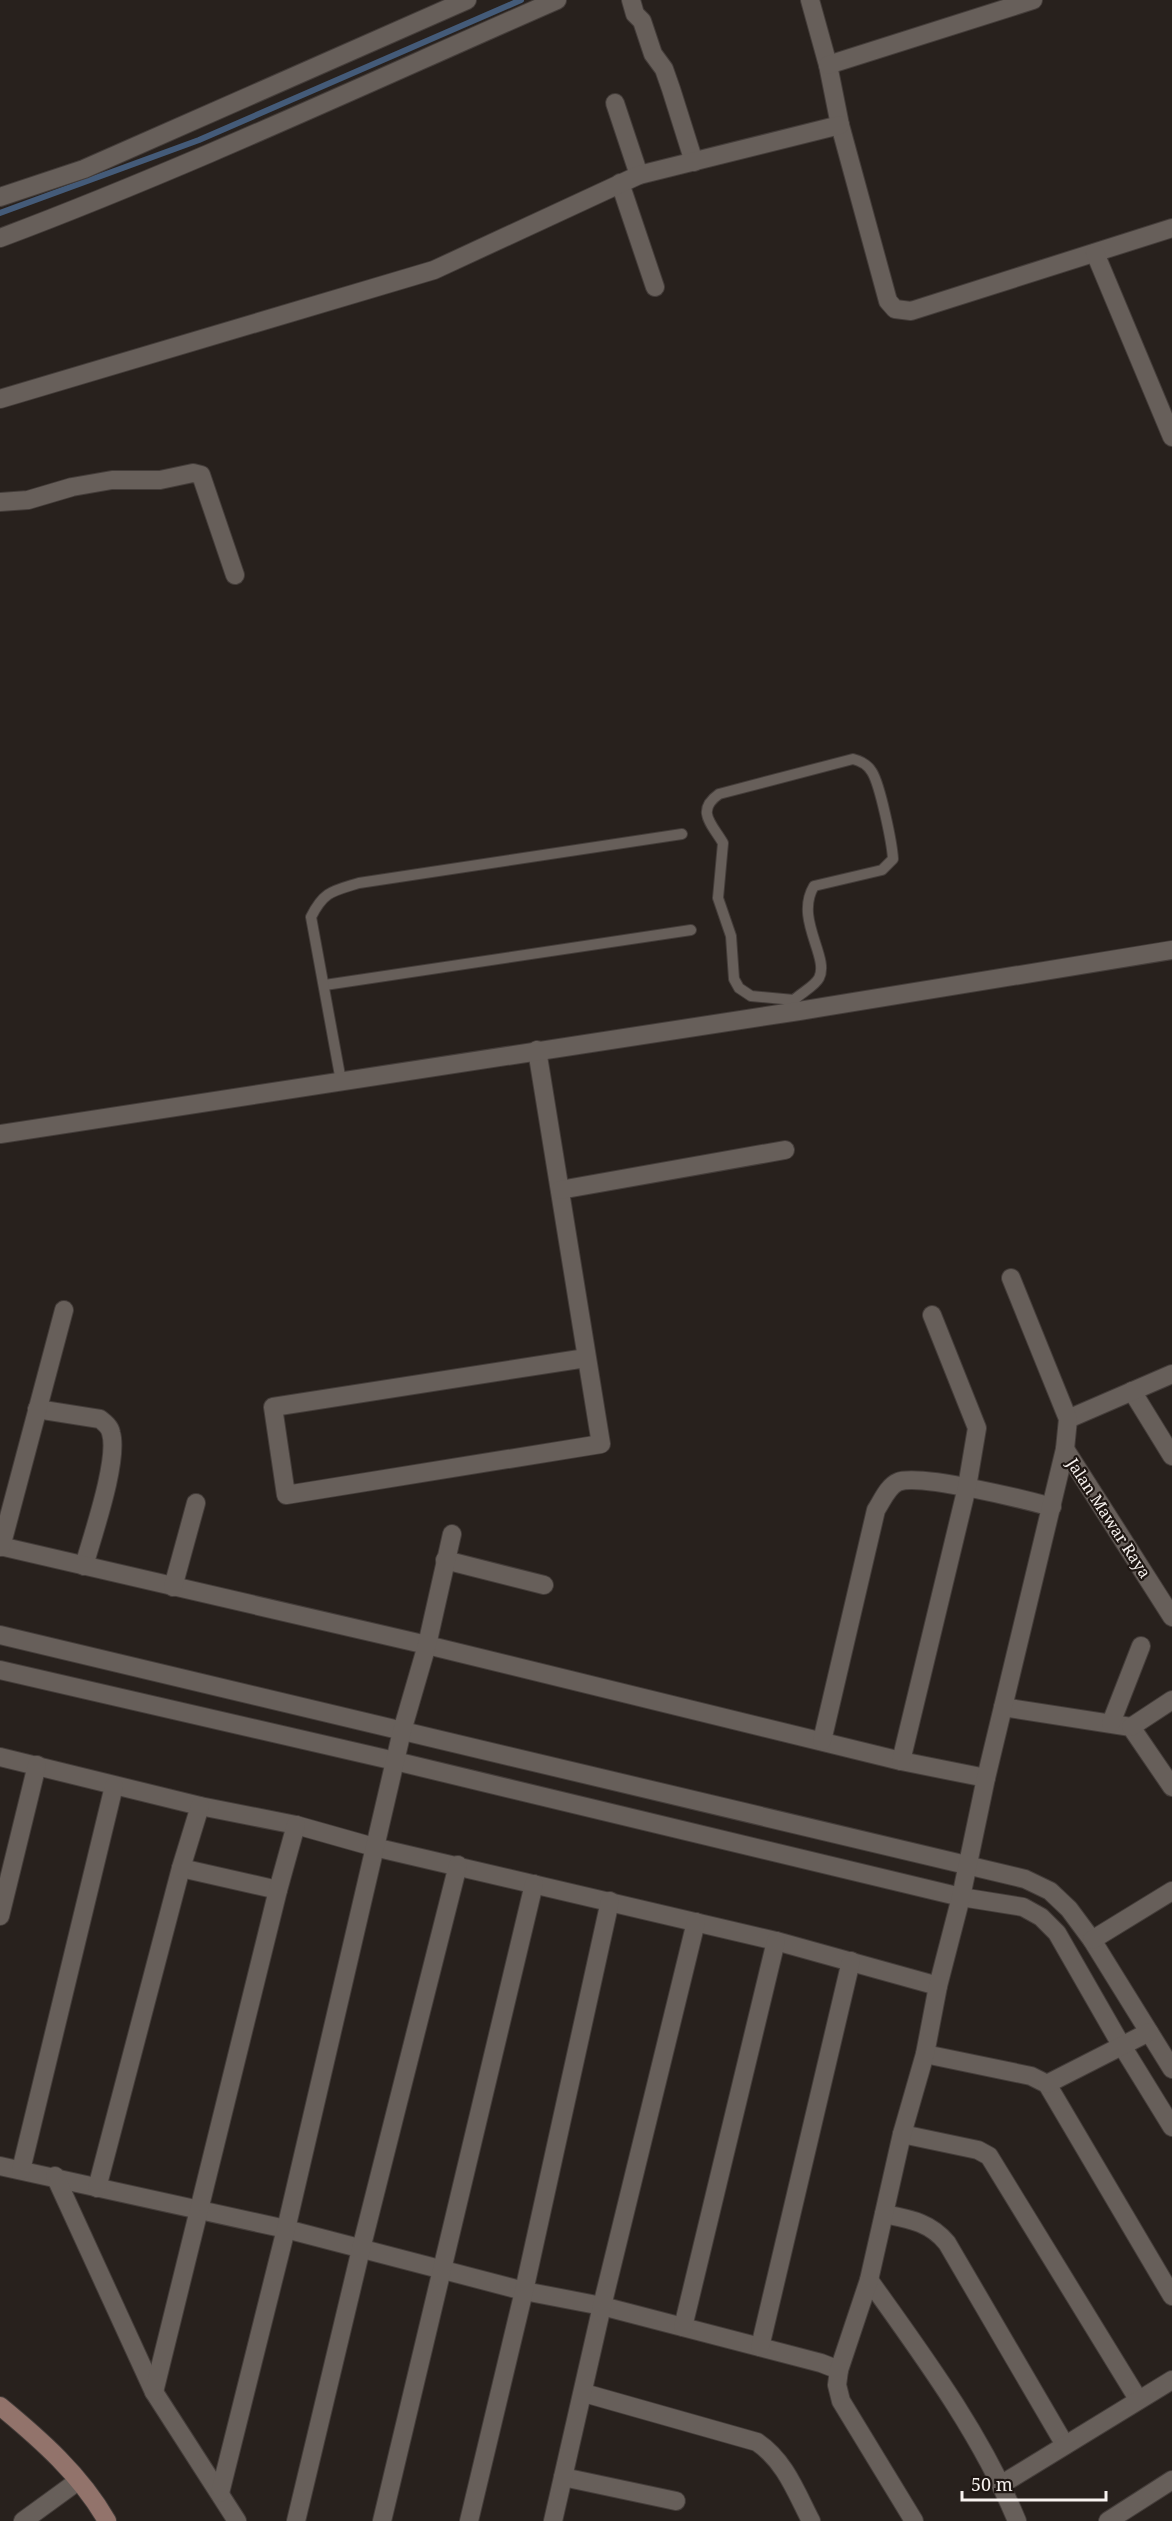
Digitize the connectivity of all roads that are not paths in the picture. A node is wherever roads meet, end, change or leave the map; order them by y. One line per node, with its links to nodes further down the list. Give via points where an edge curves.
1 (467, 0): 12 (street, via 84,169)
2 (557, 0): 14 (street, via 225,147)
3 (631, 0): 9 (street, via 653,54 664,69)
4 (810, 0): 6 (street)
5 (1033, 0): 6 (street)
6 (828, 65): 8 (street)
7 (615, 103): 10 (street)
8 (840, 125): 9 (street); 15 (street, via 888,301 898,311 911,311)
9 (693, 162): 10 (street)
10 (639, 175): 11 (street)
11 (620, 183): 16 (street); 17 (street, via 434,270)
12 (0, 197)
13 (1172, 228): 15 (street)
14 (0, 238)
15 (1095, 253): 18 (street)
16 (656, 287)
17 (0, 399)
18 (1172, 437)
19 (0, 502): 20 (street, via 28,500 112,480 201,475)
20 (235, 575)
21 (682, 834): 24 (lane, via 359,883 328,893 311,917)
22 (691, 930): 24 (lane)
23 (1172, 950): 25 (street)
24 (325, 985): 27 (lane)
25 (797, 1006): 25 (lane, via 819,980 821,969 808,919 814,886 882,870 892,859 892,842 873,773 853,759 719,794 707,807 710,826 723,843 718,898 731,936 734,979 739,988 752,996); 26 (street)
26 (537, 1050): 27 (street); 30 (street)
27 (341, 1081): 28 (street)
28 (0, 1134)
29 (785, 1150): 30 (street)
30 (560, 1190): 34 (street)
31 (1011, 1278): 38 (street)
32 (64, 1310): 37 (street)
33 (932, 1315): 41 (street, via 977,1428)
34 (586, 1358): 34 (street, via 601,1443 286,1495 273,1407)
35 (1172, 1374): 36 (street)
36 (1132, 1390): 38 (street); 40 (street)
37 (37, 1409): 45 (street); 47 (street, via 100,1419 111,1432 110,1465)
38 (1068, 1419): 39 (street)
39 (1065, 1449): 43 (street); 50 (street, Jalan Mawar Raya)
40 (1172, 1456)
41 (967, 1487): 43 (street); 60 (street, via 902,1480 891,1487 876,1510); 63 (street)
42 (196, 1503): 49 (street)
43 (1052, 1506): 56 (street)
44 (452, 1534): 46 (street)
45 (1, 1546): 47 (street)
46 (445, 1560): 48 (street); 52 (street)
47 (84, 1566): 49 (street)
48 (544, 1586)
49 (173, 1587): 52 (street)
50 (1172, 1617)
51 (0, 1635): 59 (street)
52 (427, 1645): 59 (street); 60 (street)
53 (1141, 1646): 57 (street)
54 (0, 1671): 62 (street)
55 (1172, 1700): 58 (street)
56 (1003, 1707): 57 (street); 65 (street)
57 (1111, 1723): 58 (street)
58 (1131, 1727): 67 (street)
59 (402, 1731): 62 (street); 71 (street)
60 (822, 1741): 63 (street)
61 (0, 1757): 64 (street)
62 (395, 1761): 70 (street); 77 (street)
63 (901, 1761): 65 (street)
64 (37, 1766): 66 (street); 79 (street)
65 (986, 1778): 71 (street)
66 (114, 1786): 68 (street); 93 (street)
67 (1172, 1787)
68 (200, 1806): 69 (street); 73 (street)
69 (296, 1825): 70 (street); 75 (street)
70 (374, 1846): 72 (street); 98 (street)
71 (967, 1863): 77 (street); 81 (street, via 1025,1879 1050,1891)
72 (458, 1865): 74 (street); 99 (street)
73 (181, 1868): 75 (street); 95 (street)
74 (534, 1884): 78 (street); 100 (street)
75 (278, 1890): 96 (street)
76 (1170, 1896): 81 (street)
77 (961, 1897): 84 (street); 86 (street, via 1023,1907 1041,1917 1072,1956)
78 (610, 1901): 80 (street); 102 (street)
79 (0, 1916)
80 (696, 1922): 82 (street); 104 (street)
81 (1092, 1940): 85 (street)
82 (776, 1941): 83 (street); 105 (street)
83 (851, 1961): 84 (street); 106 (street)
84 (938, 1986): 87 (street)
85 (1149, 2032): 86 (street); 88 (street)
86 (1122, 2045): 89 (street); 90 (street)
87 (925, 2054): 89 (street, via 1031,2076); 91 (street)
88 (1172, 2069)
89 (1047, 2084): 103 (street)
90 (1172, 2127)
91 (902, 2134): 97 (street); 111 (street, via 978,2150 989,2156)
92 (0, 2166): 93 (street)
93 (21, 2170): 94 (street)
94 (55, 2176): 95 (street); 109 (street)
95 (97, 2188): 96 (street)
96 (198, 2211): 98 (street); 109 (street)
97 (884, 2214): 101 (street); 113 (street, via 918,2221 947,2242)
98 (286, 2229): 99 (street); 118 (street)
99 (361, 2249): 100 (street); 123 (street)
100 (443, 2269): 102 (street); 124 (street)
101 (869, 2280): 107 (street); 117 (street, via 936,2374)
102 (524, 2291): 104 (street); 125 (street)
103 (1172, 2296)
104 (602, 2306): 105 (street); 110 (street)
105 (683, 2327): 106 (street)
106 (760, 2347): 107 (street)
107 (839, 2370): 128 (street, via 841,2401)
108 (1172, 2380): 111 (street)
109 (154, 2392): 118 (street)
110 (584, 2393): 114 (street); 127 (street, via 757,2442 782,2463)
111 (1138, 2399): 113 (street)
112 (0, 2406): 116 (main road)
113 (1065, 2445): 117 (street)
114 (563, 2477): 119 (street); 126 (street)
115 (1172, 2480): 130 (street)
116 (78, 2481): 120 (street); 121 (main road)
117 (1002, 2484): 129 (street)
118 (220, 2493): 122 (street)
119 (676, 2502)
120 (23, 2521)
121 (107, 2521)
122 (237, 2521)
123 (296, 2521)
124 (382, 2521)
125 (469, 2521)
126 (553, 2521)
127 (811, 2521)
128 (914, 2521)
129 (1017, 2521)
130 (1108, 2521)

